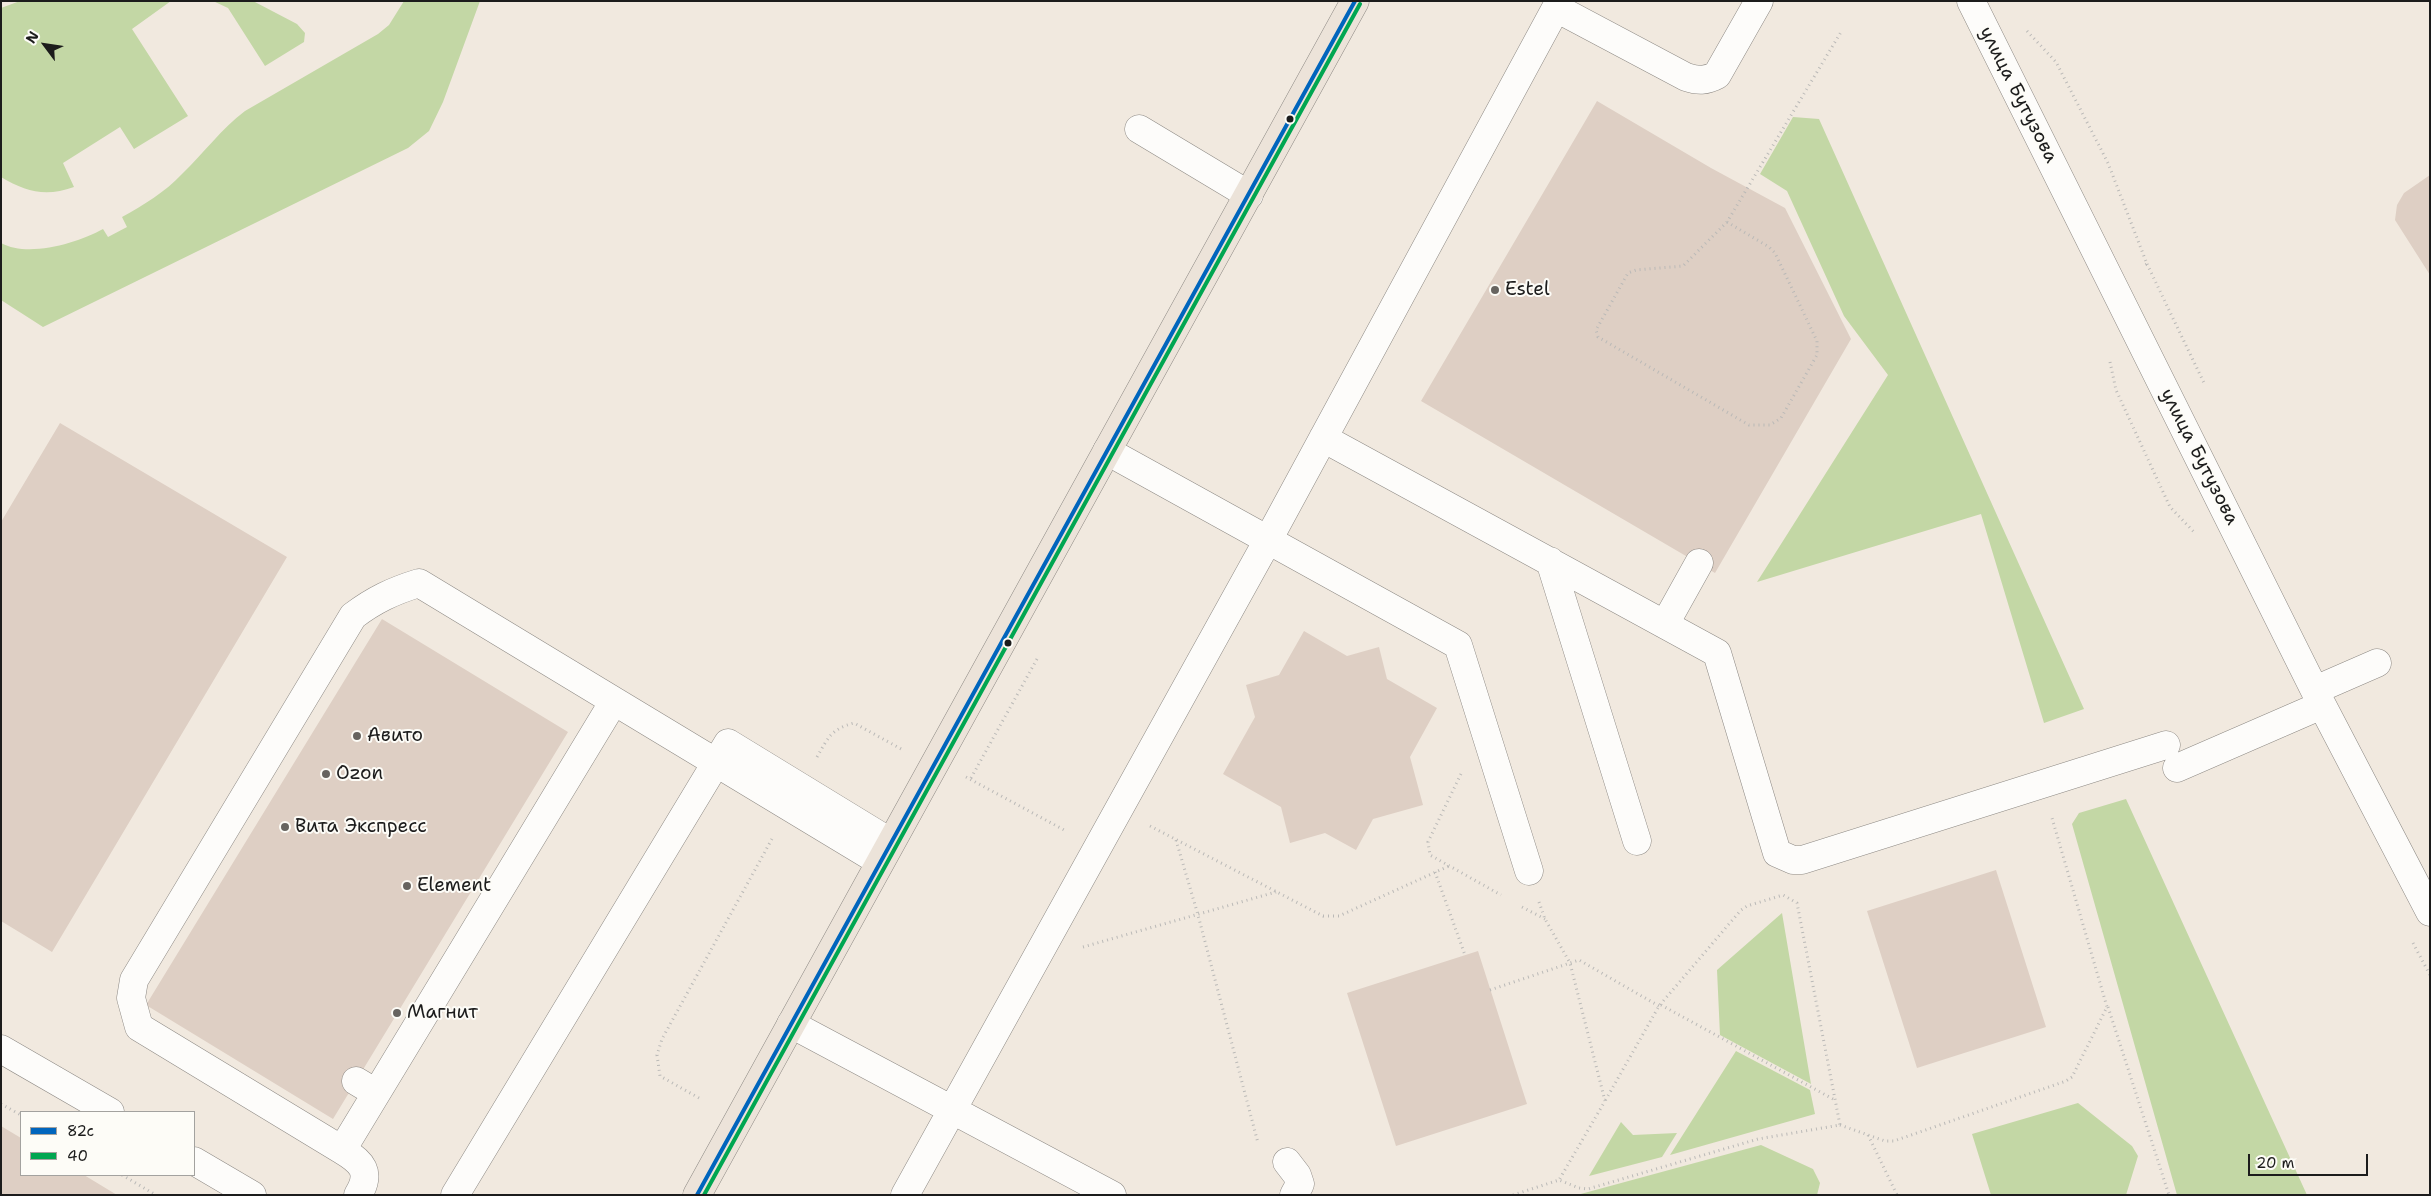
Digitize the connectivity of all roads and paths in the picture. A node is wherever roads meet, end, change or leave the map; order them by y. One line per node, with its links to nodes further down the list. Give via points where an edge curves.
1 (1758, 1): 10 (street, via 1717,75 1697,81 1556,8)
2 (1971, 1): 18 (street, улица Бутузова)
3 (1348, 4): 7 (main road)
4 (2023, 23): 9 (path, via 2056,62 2108,163 2147,264)
5 (1841, 32): 8 (path)
6 (1139, 129): 7 (street)
7 (1249, 195): 11 (main road)
8 (1727, 222): 8 (path, via 1683,266 1628,273 1597,326 1596,334 1749,425 1770,424 1780,418 1818,352 1817,341 1775,253)
9 (2141, 268)
10 (1323, 438): 12 (street); 13 (street)
11 (1107, 451): 12 (street); 27 (main road)
12 (1268, 540): 20 (street, via 1458,645); 24 (street)
13 (1550, 561): 15 (street); 26 (street)
14 (1699, 563): 15 (street)
15 (1664, 624): 23 (street, via 1718,653 1777,853 1784,858 1802,860)
16 (1037, 659): 22 (path)
17 (2377, 663): 18 (street)
18 (2318, 698): 23 (street, via 2171,757); 34 (street, улица Бутузова)
19 (614, 701): 21 (street); 54 (street, via 366,1087); 54 (street, via 419,583 374,600 348,625 134,980 131,998 139,1027)
20 (1484, 728): 28 (path, via 1428,842 1430,855); 30 (street)
21 (716, 763): 27 (street); 62 (street)
22 (970, 778)
23 (2042, 785): 42 (path)
24 (1118, 810): 25 (path); 38 (street)
25 (1176, 839): 31 (path); 35 (path)
26 (1637, 840)
27 (885, 852): 43 (main road)
28 (1450, 866): 29 (path); 32 (path)
29 (1435, 872): 31 (path, via 1339,916 1323,916); 37 (path)
30 (1529, 872): 36 (path)
31 (1277, 892): 35 (path)
32 (1510, 900)
33 (1519, 905): 36 (path)
34 (2430, 912)
35 (1198, 915): 38 (path); 53 (path)
36 (1545, 919): 39 (path)
37 (1465, 955)
38 (1035, 960): 49 (street)
39 (1570, 963): 40 (path); 41 (path, via 1579,960); 46 (path)
40 (1490, 990)
41 (1660, 1005): 45 (path); 45 (path, via 1741,910 1783,895 1790,898 1799,909); 46 (path)
42 (2108, 1007): 52 (path, via 2076,1071 2066,1081 1902,1139 1886,1141); 69 (path)
43 (791, 1024): 49 (street); 63 (main road)
44 (1, 1049): 48 (street)
45 (1833, 1099): 51 (path)
46 (1605, 1101): 58 (path)
47 (1, 1104): 50 (path)
48 (108, 1111)
49 (951, 1111): 64 (street); 65 (street)
50 (20, 1114)
51 (1840, 1125): 52 (path); 58 (path, via 1758,1140 1588,1189)
52 (1868, 1135): 68 (path)
53 (1259, 1147)
54 (342, 1150): 61 (street, via 362,1166 365,1177)
55 (195, 1162): 60 (street)
56 (1287, 1162): 66 (street, via 1300,1184)
57 (124, 1176): 59 (path)
58 (1558, 1180): 67 (path)
59 (156, 1195)
60 (252, 1195)
61 (358, 1195)
62 (455, 1195)
63 (697, 1195)
64 (905, 1195)
65 (1112, 1195)
66 (1294, 1195)
67 (1513, 1195)
68 (1897, 1195)
69 (2169, 1195)

